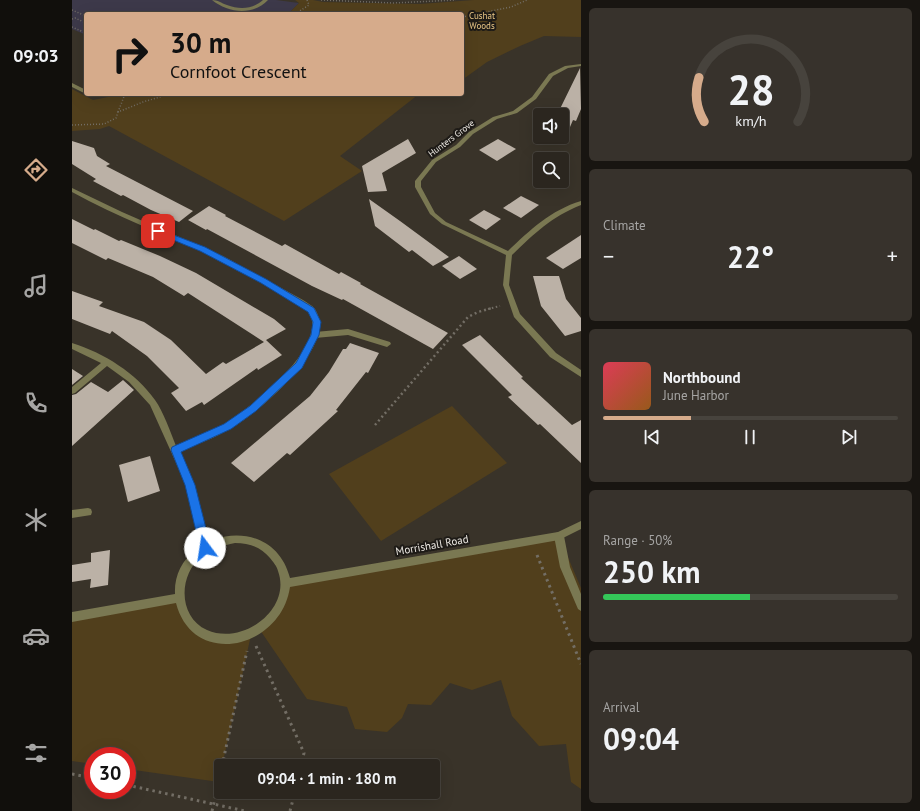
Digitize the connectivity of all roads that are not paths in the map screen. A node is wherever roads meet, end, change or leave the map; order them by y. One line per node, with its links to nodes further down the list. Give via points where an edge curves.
1 (214, 0): 2 (street, via 225,7 241,10 257,6)
2 (266, 0)
3 (581, 65): 8 (street, Hunters Grove, via 567,67 551,75 534,98 515,112 495,118 471,133 458,146 434,161 418,181 418,188 433,214 444,223)
4 (72, 85): 5 (street)
5 (84, 91)
6 (72, 190): 9 (street, via 143,226 203,249 295,299 311,310 317,322)
7 (581, 203): 8 (street, via 565,209 538,226)
8 (509, 254): 13 (street, via 506,285 517,315 553,355)
9 (315, 335): 10 (street, via 348,332); 15 (street, via 299,365 253,408 227,426)
10 (387, 344)
11 (72, 346): 12 (street)
12 (107, 362): 14 (street); 15 (street, via 132,380 153,403)
13 (581, 374)
14 (72, 390)
15 (175, 450): 20 (street, via 190,485)
16 (88, 512): 17 (street)
17 (72, 514)
18 (581, 525): 19 (street, Morrishall Road)
19 (559, 536): 21 (street, Morrishall Road); 23 (street, via 565,567)
20 (205, 548): 21 (street, via 220,541 250,540 263,546 274,556 282,568); 22 (street, via 194,557 185,570)
21 (285, 582): 22 (street, via 284,597 272,620 260,630 239,639 222,640 205,635 192,626 185,616)
22 (179, 598): 24 (street)
23 (581, 606)
24 (72, 617)

